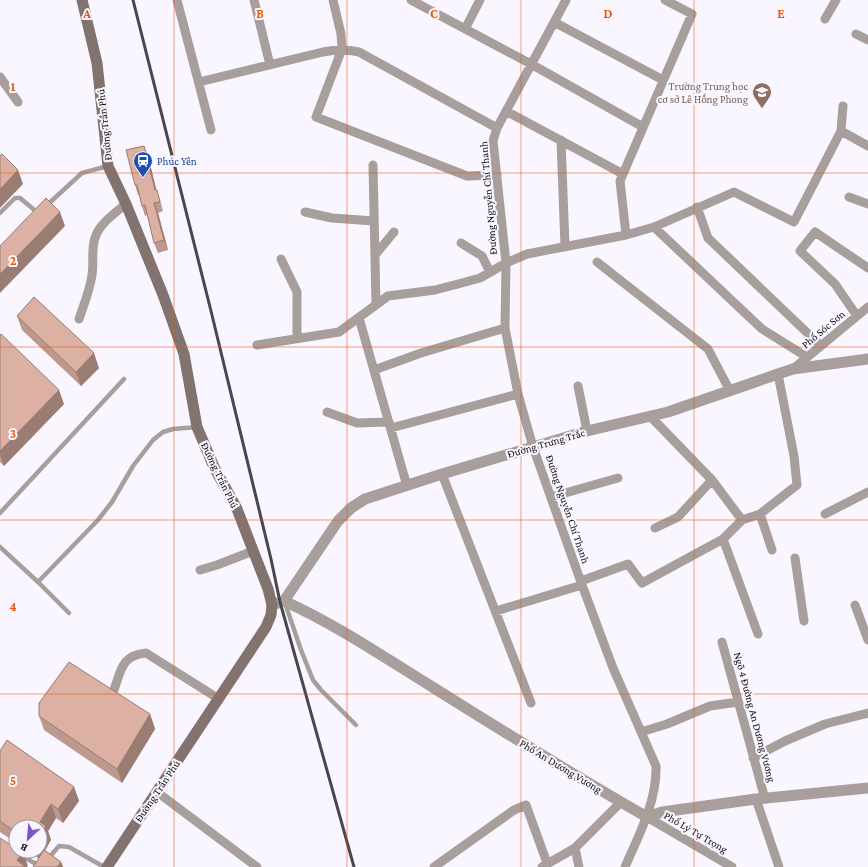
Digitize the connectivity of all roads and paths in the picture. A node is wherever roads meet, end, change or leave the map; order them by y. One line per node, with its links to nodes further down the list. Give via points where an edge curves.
1 (82, 0): 32 (main road, Đường Trần Phú, via 97,63)
2 (177, 0): 21 (street)
3 (254, 0): 18 (street)
4 (333, 0): 16 (street)
5 (411, 0): 13 (street)
6 (480, 0): 13 (street)
7 (566, 0): 12 (street, Đường Nguyễn Chí Thanh)
8 (665, 0): 10 (street)
9 (836, 0): 11 (street)
10 (677, 2): 20 (street, via 692,14)
11 (826, 19)
12 (554, 22): 17 (street, Đường Nguyễn Chí Thanh); 20 (street)
13 (465, 29): 17 (street)
14 (856, 34): 15 (street)
15 (868, 40)
16 (342, 49): 18 (street); 26 (street, via 359,52); 34 (street, via 316,117 467,176)
17 (531, 64): 24 (street, Đường Nguyễn Chí Thanh); 25 (street)
18 (270, 65): 21 (street)
19 (0, 77): 22 (street)
20 (663, 80): 25 (street)
21 (198, 82): 27 (street)
22 (18, 102)
23 (843, 106): 28 (street)
24 (506, 111): 26 (street, Đường Nguyễn Chí Thanh); 29 (street)
25 (643, 127): 33 (street)
26 (497, 128): 34 (street, Đường Nguyễn Chí Thanh, via 493,141)
27 (211, 130)
28 (841, 131): 30 (street); 38 (street, via 794,222 734,192)
29 (561, 140): 33 (street); 48 (street)
30 (868, 146)
31 (373, 165): 43 (street)
32 (108, 166): 36 (main road, Đường Trần Phú); 41 (lane, via 82,173)
33 (623, 174): 46 (street, via 620,181)
34 (497, 175): 52 (street, Đường Nguyễn Chí Thanh)
35 (849, 197): 37 (street)
36 (126, 204): 59 (street, via 107,220 95,238 90,289); 76 (main road, Đường Trần Phú, via 184,354)
37 (868, 204)
38 (697, 207): 44 (street); 63 (street, via 708,238)
39 (305, 212): 43 (street, via 332,218)
40 (0, 213): 41 (lane, via 15,198 20,198)
41 (38, 213): 42 (lane)
42 (32, 219)
43 (374, 221): 49 (street)
44 (654, 227): 46 (street); 64 (street, via 762,329)
45 (394, 232): 49 (street)
46 (626, 235): 48 (street)
47 (461, 243): 54 (street, via 482,256)
48 (565, 246): 52 (street, via 527,254)
49 (375, 255): 55 (street)
50 (281, 259): 61 (street, via 297,292)
51 (597, 262): 71 (street, via 708,349)
52 (506, 263): 54 (street); 60 (street, Đường Nguyễn Chí Thanh)
53 (868, 268): 57 (street, via 815,232 800,251 835,284)
54 (490, 272): 55 (street, via 480,278 447,287 388,296)
55 (376, 305): 58 (street)
56 (868, 306): 57 (street, Phố Sóc Sơn)
57 (857, 316): 63 (street, Phố Sóc Sơn)
58 (359, 318): 61 (street, via 339,332); 67 (street)
59 (79, 319)
60 (505, 328): 67 (street); 72 (street, Đường Nguyễn Chí Thanh)
61 (297, 338): 62 (street)
62 (257, 345)
63 (821, 346): 64 (street, Phố Sóc Sơn)
64 (807, 357): 66 (street, Phố Sóc Sơn)
65 (868, 359): 66 (street, Đường Trưng Trắc)
66 (793, 369): 68 (street, Đường Trưng Trắc)
67 (374, 370): 75 (street)
68 (778, 374): 71 (street, Đường Trưng Trắc); 86 (street, via 797,484)
69 (124, 379): 85 (lane)
70 (578, 386): 77 (street)
71 (730, 391): 74 (street, Đường Trưng Trắc)
72 (518, 394): 75 (street); 78 (street, Đường Nguyễn Chí Thanh)
73 (327, 412): 75 (street, via 357,423)
74 (650, 416): 77 (street, Đường Trưng Trắc); 81 (street)
75 (390, 425): 82 (street)
76 (197, 428): 93 (main road, Đường Trần Phú, via 214,467 237,509); 96 (lane, via 172,429 153,440 98,520)
77 (587, 431): 78 (street, Đường Trưng Trắc)
78 (533, 447): 79 (street, Đường Trưng Trắc); 84 (street, Đường Nguyễn Chí Thanh)
79 (442, 474): 82 (street, Đường Trưng Trắc); 101 (street)
80 (618, 478): 84 (street)
81 (712, 480): 88 (street); 89 (street, via 678,518)
82 (407, 486): 98 (street, Đường Trưng Trắc, via 364,499 351,508 338,521)
83 (868, 492): 87 (street)
84 (551, 498): 97 (street, Đường Nguyễn Chí Thanh)
85 (0, 513)
86 (760, 514): 88 (street); 92 (street)
87 (826, 514)
88 (742, 520): 90 (street)
89 (655, 528)
90 (723, 540): 97 (street, via 642,583 628,564); 104 (street)
91 (0, 547): 96 (lane)
92 (772, 550)
93 (253, 551): 95 (street); 99 (main road, Đường Trần Phú)
94 (795, 558): 103 (street)
95 (200, 570)
96 (38, 582): 102 (lane)
97 (581, 583): 101 (street); 113 (street, Đường Nguyễn Chí Thanh, via 613,668)
98 (284, 601): 99 (street); 112 (lane, via 313,680); 118 (street, Phố An Dương Vương, via 338,628)
99 (272, 604): 108 (main road, Đường Trần Phú, via 266,627)
100 (855, 605): 105 (street)
101 (496, 611): 110 (street)
102 (69, 613)
103 (804, 621)
104 (758, 634)
105 (868, 640)
106 (722, 642): 109 (street, Ngõ 4 Đường An Dương Vương)
107 (114, 690): 108 (street, via 127,659 146,653)
108 (219, 699): 116 (main road, Đường Trần Phú)
109 (738, 702): 113 (street, via 710,706); 114 (street, Ngõ 4 Đường An Dương Vương)
110 (531, 704)
111 (868, 713): 114 (street, via 825,724)
112 (356, 725)
113 (641, 732): 119 (street, Đường Nguyễn Chí Thanh, via 656,766)
114 (753, 758): 117 (street, Ngõ 4 Đường An Dương Vương)
115 (868, 788): 117 (street)
116 (157, 792): 124 (main road, Đường Trần Phú); 125 (street)
117 (760, 799): 119 (street, via 662,812); 130 (street, Ngõ 4 Đường An Dương Vương)
118 (621, 802): 119 (street, Phố An Dương Vương); 120 (street)
119 (647, 817): 128 (street, Đường Nguyễn Chí Thanh); 129 (street, Phố Lý Tự Trọng)
120 (575, 848): 122 (street); 127 (street)
121 (28, 859): 123 (lane, via 41,864 46,862 59,846 70,847)
122 (545, 865): 126 (street, via 526,805 514,810)
123 (104, 867)
124 (107, 867)
125 (257, 867)
126 (434, 867)
127 (579, 867)
128 (625, 867)
129 (732, 867)
130 (779, 867)

